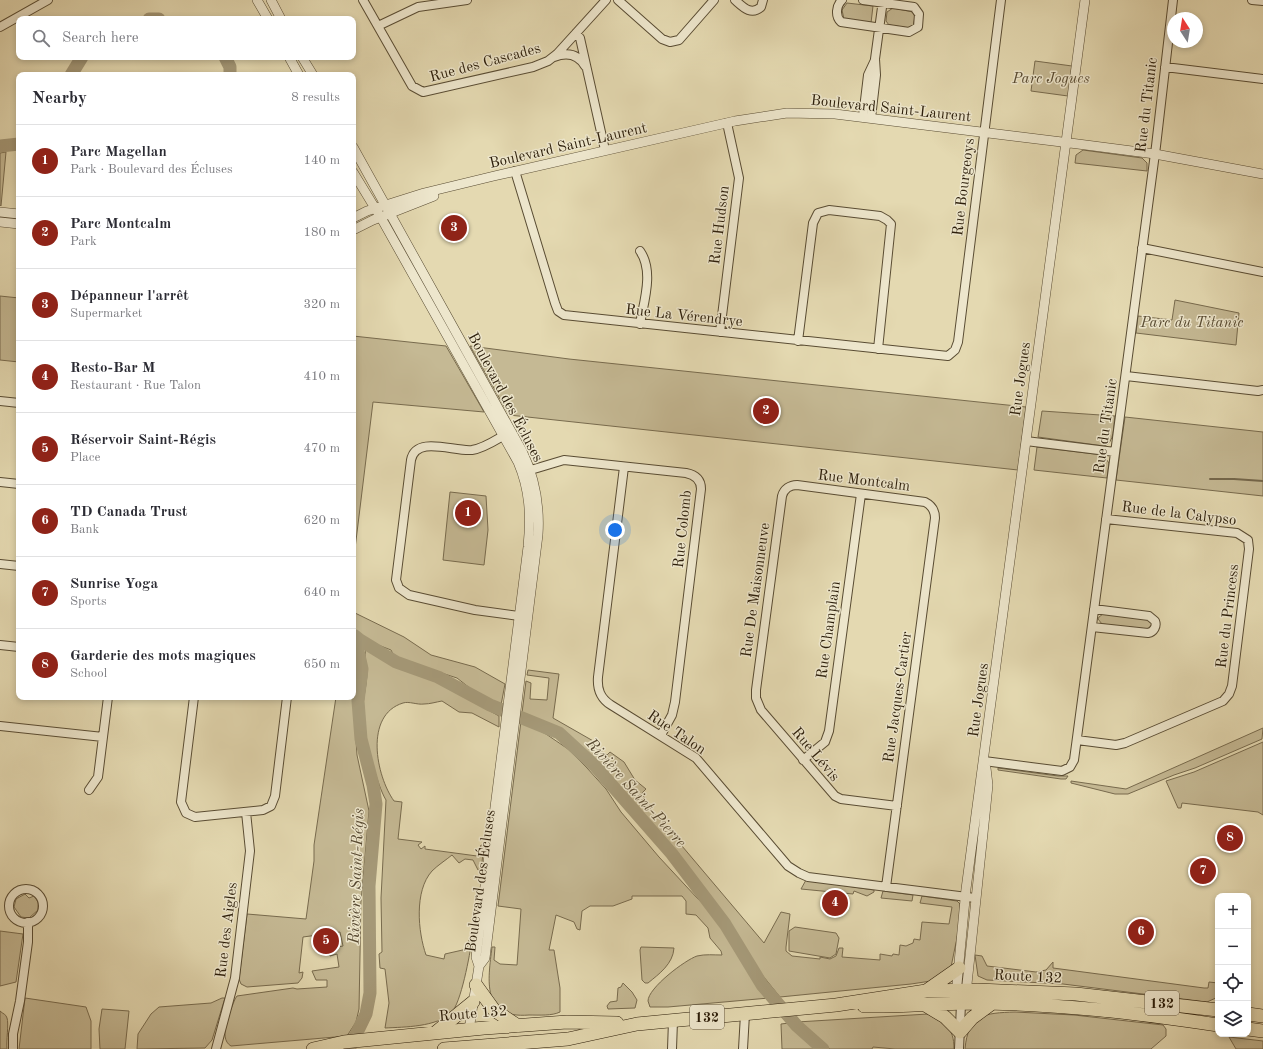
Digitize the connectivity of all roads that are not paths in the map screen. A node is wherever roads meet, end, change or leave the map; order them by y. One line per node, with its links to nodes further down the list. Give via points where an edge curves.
1 (48, 0): 19 (street)
2 (258, 0): 20 (street)
3 (270, 0): 21 (street)
4 (363, 0): 24 (street)
5 (466, 0): 24 (street, via 418,7)
6 (606, 0): 26 (street, Rue des Cascades)
7 (618, 0): 8 (street, via 662,39 670,42 680,40)
8 (714, 0)
9 (735, 0): 10 (street, via 746,9 754,11 761,8)
10 (763, 0)
11 (842, 0): 25 (street, via 838,5 837,14 841,22)
12 (864, 0): 17 (street)
13 (1002, 0): 37 (street, Rue Bourgeoys)
14 (1085, 0): 38 (street, Rue Jogues)
15 (1173, 0): 30 (street, Rue du Titanic)
16 (1252, 0): 18 (street)
17 (883, 1): 25 (street); 25 (street, via 916,8 920,14 919,24 915,30 909,32)
18 (1263, 2)
19 (18, 16)
20 (266, 16)
21 (279, 16)
22 (16, 17): 23 (street)
23 (0, 26)
24 (378, 26): 27 (street, Rue des Cascades, via 409,81 417,90 426,92 539,65)
25 (879, 28): 35 (street, via 875,59 868,74)
26 (576, 33): 27 (street, Rue des Cascades); 31 (street, via 580,38)
27 (553, 57): 31 (street, via 565,54 575,56)
28 (291, 60): 32 (street)
29 (304, 60): 33 (street)
30 (1165, 67): 34 (street); 41 (street, Rue du Titanic)
31 (586, 69): 39 (street)
32 (297, 72)
33 (310, 72)
34 (1263, 80)
35 (867, 118): 36 (street, Boulevard Saint-Laurent, via 827,113 795,113); 37 (street, Boulevard Saint-Laurent)
36 (727, 123): 39 (street, Boulevard Saint-Laurent); 58 (street, Rue Hudson, via 739,178)
37 (984, 132): 38 (street, Boulevard Saint-Laurent); 61 (street, Rue Bourgeoys, via 958,342)
38 (1066, 142): 41 (street, Boulevard Saint-Laurent); 67 (street, Rue Jogues)
39 (605, 150): 42 (street, Boulevard Saint-Laurent)
40 (356, 152): 46 (street, Boulevard des Écluses)
41 (1155, 154): 43 (street, Boulevard Saint-Laurent); 54 (street, Rue du Titanic)
42 (515, 171): 46 (street, Boulevard Saint-Laurent, via 424,193); 57 (street, Rue La Vérendrye, via 558,311 567,316)
43 (1263, 174)
44 (356, 177): 45 (street, Boulevard des Écluses)
45 (374, 209): 46 (street, Boulevard Saint-Laurent); 49 (street, Boulevard Saint-Laurent); 50 (street, Boulevard des Écluses)
46 (387, 209): 50 (street, Boulevard Saint-Laurent); 66 (street, Boulevard des Écluses)
47 (0, 212): 48 (street)
48 (16, 214)
49 (356, 217)
50 (380, 217): 53 (street, Boulevard Saint-Laurent); 66 (street, Boulevard des Écluses)
51 (0, 222): 52 (street)
52 (16, 224)
53 (356, 229)
54 (1142, 248): 56 (street); 62 (street, Rue du Titanic)
55 (640, 251): 57 (street, via 647,269)
56 (1263, 272)
57 (640, 324): 58 (street, Rue La Vérendrye)
58 (720, 332): 59 (street, Rue La Vérendrye)
59 (798, 341): 60 (street, Rue La Vérendrye); 60 (street, via 812,223 818,213 829,210 880,216 891,224)
60 (878, 349): 61 (street, Rue La Vérendrye, via 945,357)
61 (953, 353)
62 (1126, 376): 63 (street); 68 (street, Rue du Titanic)
63 (1260, 390)
64 (0, 401): 65 (street)
65 (16, 403)
66 (507, 434): 70 (street, Boulevard des Écluses); 81 (street, via 472,450 424,446 414,452 396,580 399,588 409,596)
67 (1026, 440): 68 (street); 94 (street, Rue Jogues)
68 (1115, 452): 76 (street, Rue du Titanic)
69 (624, 467): 70 (street, Rue Colomb, via 564,460); 90 (street, Rue Talon, via 598,687 601,696 608,703); 90 (street, Rue Colomb, via 689,473 699,479 701,487 675,702 672,715)
70 (526, 471): 81 (street, Boulevard des Écluses, via 530,521)
71 (0, 482): 72 (street)
72 (16, 484)
73 (788, 488): 74 (street, Rue Montcalm, via 797,485); 85 (street, Rue De Maisonneuve, via 782,496)
74 (861, 494): 75 (street, Rue Montcalm, via 925,502); 93 (street, Rue Champlain, via 829,731 825,742)
75 (934, 510): 96 (street, Rue Jacques-Cartier)
76 (1106, 519): 77 (street, Rue de la Calypso, via 1237,533); 80 (street, Rue du Titanic)
77 (1247, 538): 92 (street, Rue du Princess, via 1249,549 1232,686 1228,697 1122,744)
78 (0, 564): 79 (street)
79 (16, 566)
80 (1094, 609): 82 (street, Rue du Titanic); 82 (street, via 1150,616 1156,623 1153,631 1148,633)
81 (524, 617): 103 (street, Boulevard des Écluses, via 485,958 479,966)
82 (1092, 627): 92 (street, Rue du Titanic)
83 (0, 644): 84 (street)
84 (16, 646)
85 (756, 698): 93 (street, Rue Lévis, via 761,710)
86 (108, 700): 91 (street)
87 (194, 700): 97 (street, via 181,799 184,812 196,816)
88 (288, 700): 97 (street, via 275,796 271,806 263,810)
89 (0, 726): 91 (street)
90 (661, 735): 98 (street, Rue Talon, via 702,764 794,871 808,876)
91 (103, 737): 95 (street, via 98,777)
92 (1077, 740): 94 (street, Rue du Titanic, via 1073,764 1064,770)
93 (803, 760): 96 (street, Rue Lévis, via 835,796 841,799)
94 (984, 761): 99 (street, Rue Jogues); 100 (street, Rue Jogues, via 987,793)
95 (89, 790)
96 (897, 806): 98 (street, Rue Jacques-Cartier)
97 (246, 812): 126 (street, Rue des Aigles, via 250,851 236,972)
98 (886, 887): 99 (street, Rue Talon)
99 (965, 897): 100 (street, Rue Talon); 102 (street, Rue Jogues)
100 (975, 898): 104 (street, Rue Jogues)
101 (28, 922): 101 (street, via 40,915 43,904 37,893 24,889 12,897 10,908 16,918); 125 (street, via 29,935 13,1034)
102 (959, 968): 104 (street, Rue Jogues); 105 (highway)
103 (476, 985): 106 (street, Boulevard des Écluses); 118 (highway, via 494,1010)
104 (962, 990): 105 (highway, Route 132 / 132); 107 (street, Rue Jogues); 111 (highway, Route 132 / 132, via 1099,996)
105 (926, 991): 109 (highway, Route 132 / 132)
106 (473, 1002): 120 (street, Boulevard des Écluses); 123 (highway)
107 (961, 1004): 108 (highway, Route 132 / 132); 110 (highway, Route 132 / 132); 122 (street)
108 (991, 1004): 117 (highway, Route 132 / 132, via 1086,1008); 122 (highway, via 972,1018)
109 (836, 1005): 110 (highway, Route 132 / 132); 112 (highway, Route 132 / 132)
110 (925, 1005): 122 (highway, via 945,1017)
111 (1215, 1010)
112 (745, 1014): 115 (highway, Route 132 / 132); 124 (street)
113 (1251, 1014): 114 (highway)
114 (1263, 1016)
115 (673, 1021): 116 (highway, Route 132 / 132); 129 (street)
116 (637, 1024): 118 (highway, Route 132 / 132, via 567,1022); 128 (highway, Route 132 / 132, via 568,1039)
117 (1215, 1025)
118 (518, 1026): 120 (highway, Route 132 / 132)
119 (1251, 1029): 121 (highway)
120 (469, 1030): 123 (highway, Route 132 / 132)
121 (1263, 1031)
122 (960, 1032): 130 (street)
123 (435, 1033): 127 (highway, Route 132 / 132, via 344,1042)
124 (743, 1047)
125 (13, 1049)
126 (216, 1049)
127 (313, 1049)
128 (444, 1049)
129 (672, 1049)
130 (959, 1049)

